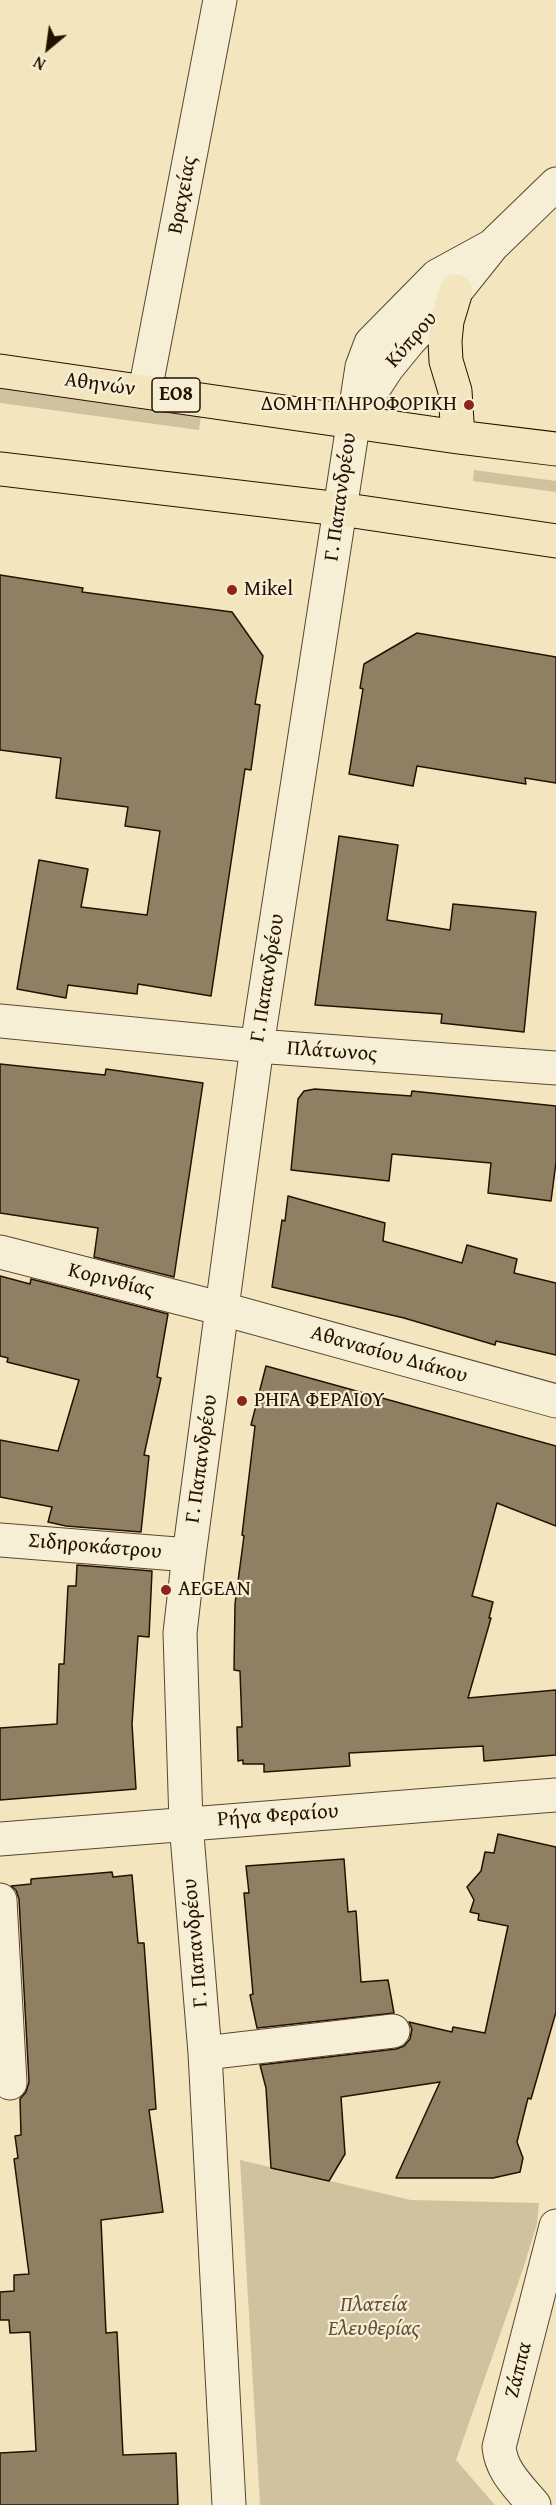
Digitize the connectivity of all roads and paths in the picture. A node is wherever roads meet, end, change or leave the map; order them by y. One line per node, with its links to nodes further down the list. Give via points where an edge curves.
1 (220, 0): 6 (street, Βραχείας)
2 (556, 184): 3 (street, Κύπρου)
3 (492, 246): 4 (street, Κύπρου); 7 (street, Κύπρου, via 438,276 371,343 362,367)
4 (456, 291): 7 (street, Κύπρου, via 387,368); 8 (highway, via 444,341 455,391)
5 (0, 371): 6 (highway, Αθηνών / ΕΟ8)
6 (145, 391): 7 (highway, Αθηνών / ΕΟ8)
7 (352, 422): 8 (highway, Αθηνών / ΕΟ8); 11 (street, Γ. Παπανδρέου)
8 (458, 438): 9 (highway, Αθηνών / ΕΟ8)
9 (556, 449)
10 (0, 469): 11 (highway)
11 (340, 509): 12 (highway); 14 (street, Γ. Παπανδρέου)
12 (556, 541)
13 (0, 1021): 14 (street, Πλάτωνος)
14 (257, 1046): 15 (street, Πλάτωνος); 17 (street, Γ. Παπανδρέου)
15 (556, 1068)
16 (0, 1252): 17 (street, Κορινθίας)
17 (222, 1309): 18 (street, Αθανασίου Διάκου); 20 (street, Γ. Παπανδρέου)
18 (556, 1401)
19 (0, 1540): 20 (street, Σιδηροκάστρου)
20 (189, 1555): 22 (street, Γ. Παπανδρέου, via 180,1633)
21 (556, 1795): 22 (street, Ρήγα Φεραίου)
22 (186, 1823): 23 (street, Ρήγα Φεραίου); 26 (street, Γ. Παπανδρέου)
23 (0, 1839)
24 (0, 1900): 27 (street)
25 (393, 2031): 26 (street)
26 (205, 2053): 29 (street, Γ. Παπανδρέου)
27 (10, 2082)
28 (556, 2226): 30 (street, Ζάππα, via 499,2447 506,2471)
29 (229, 2505)
30 (534, 2505)

